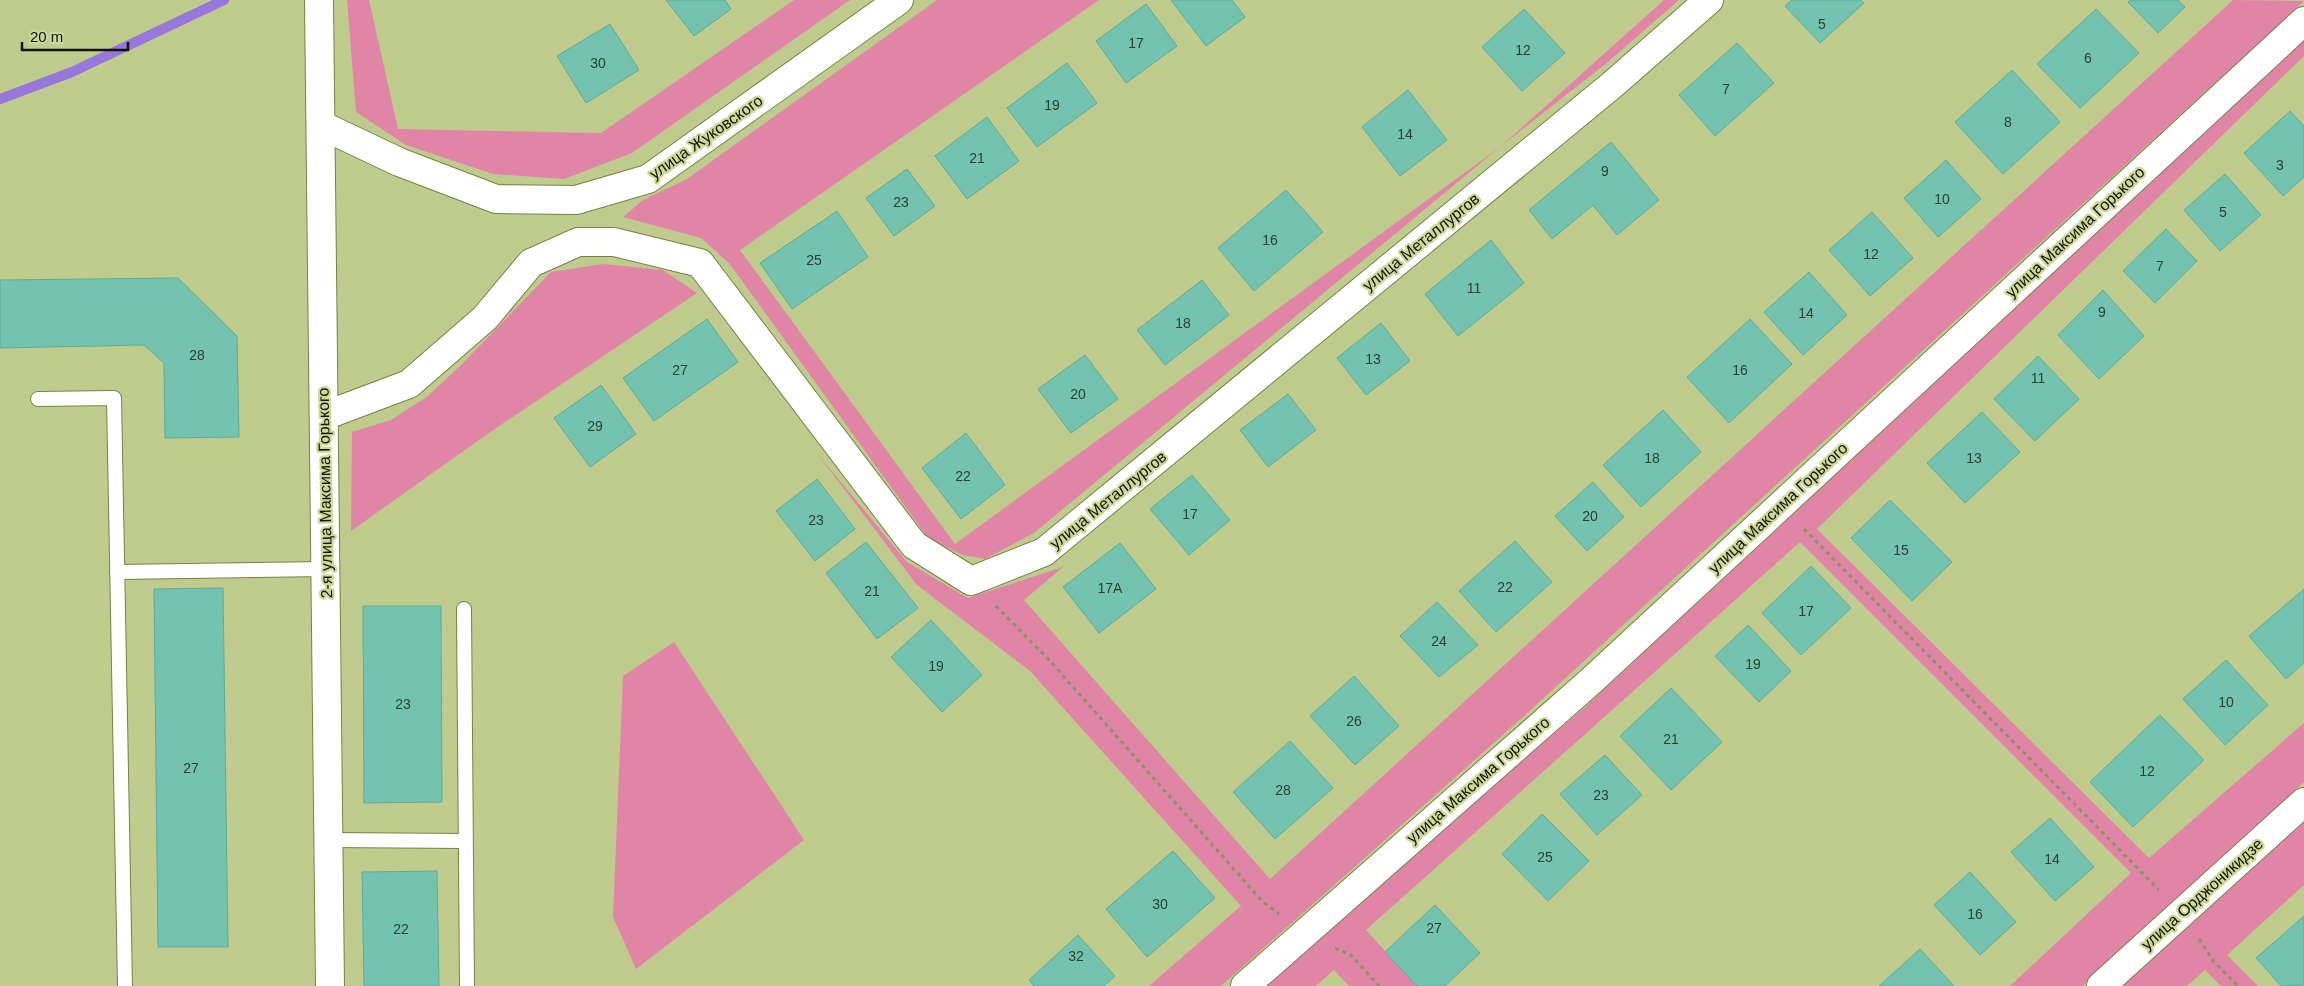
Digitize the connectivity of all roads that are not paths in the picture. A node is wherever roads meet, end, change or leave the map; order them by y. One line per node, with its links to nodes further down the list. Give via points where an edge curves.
1 (319, 0): 5 (street, 2-я улица Максима Горького)
2 (899, 0): 6 (street, улица Жуковского, via 648,179)
3 (1709, 0): 7 (street, улица Металлургов, via 1612,85 1044,552 971,580 914,545 700,263 614,242)
4 (2304, 21): 19 (street, улица Максима Горького, via 1591,681)
5 (321, 125): 6 (street, улица Жуковского, via 399,162 496,199); 9 (street, 2-я улица Максима Горького)
6 (576, 200): 7 (street)
7 (578, 242): 9 (street, via 531,263 485,318 410,384)
8 (38, 399): 11 (lane, via 114,398)
9 (324, 416): 10 (street, 2-я улица Максима Горького)
10 (326, 569): 11 (lane); 14 (street, 2-я улица Максима Горького)
11 (117, 572): 16 (lane)
12 (464, 609): 15 (lane)
13 (2304, 802): 20 (street, улица Орджоникидзе)
14 (329, 840): 15 (lane); 17 (street, 2-я улица Максима Горького)
15 (465, 841): 18 (lane)
16 (125, 986)
17 (330, 986)
18 (467, 986)
19 (1245, 986)
20 (2100, 986)

